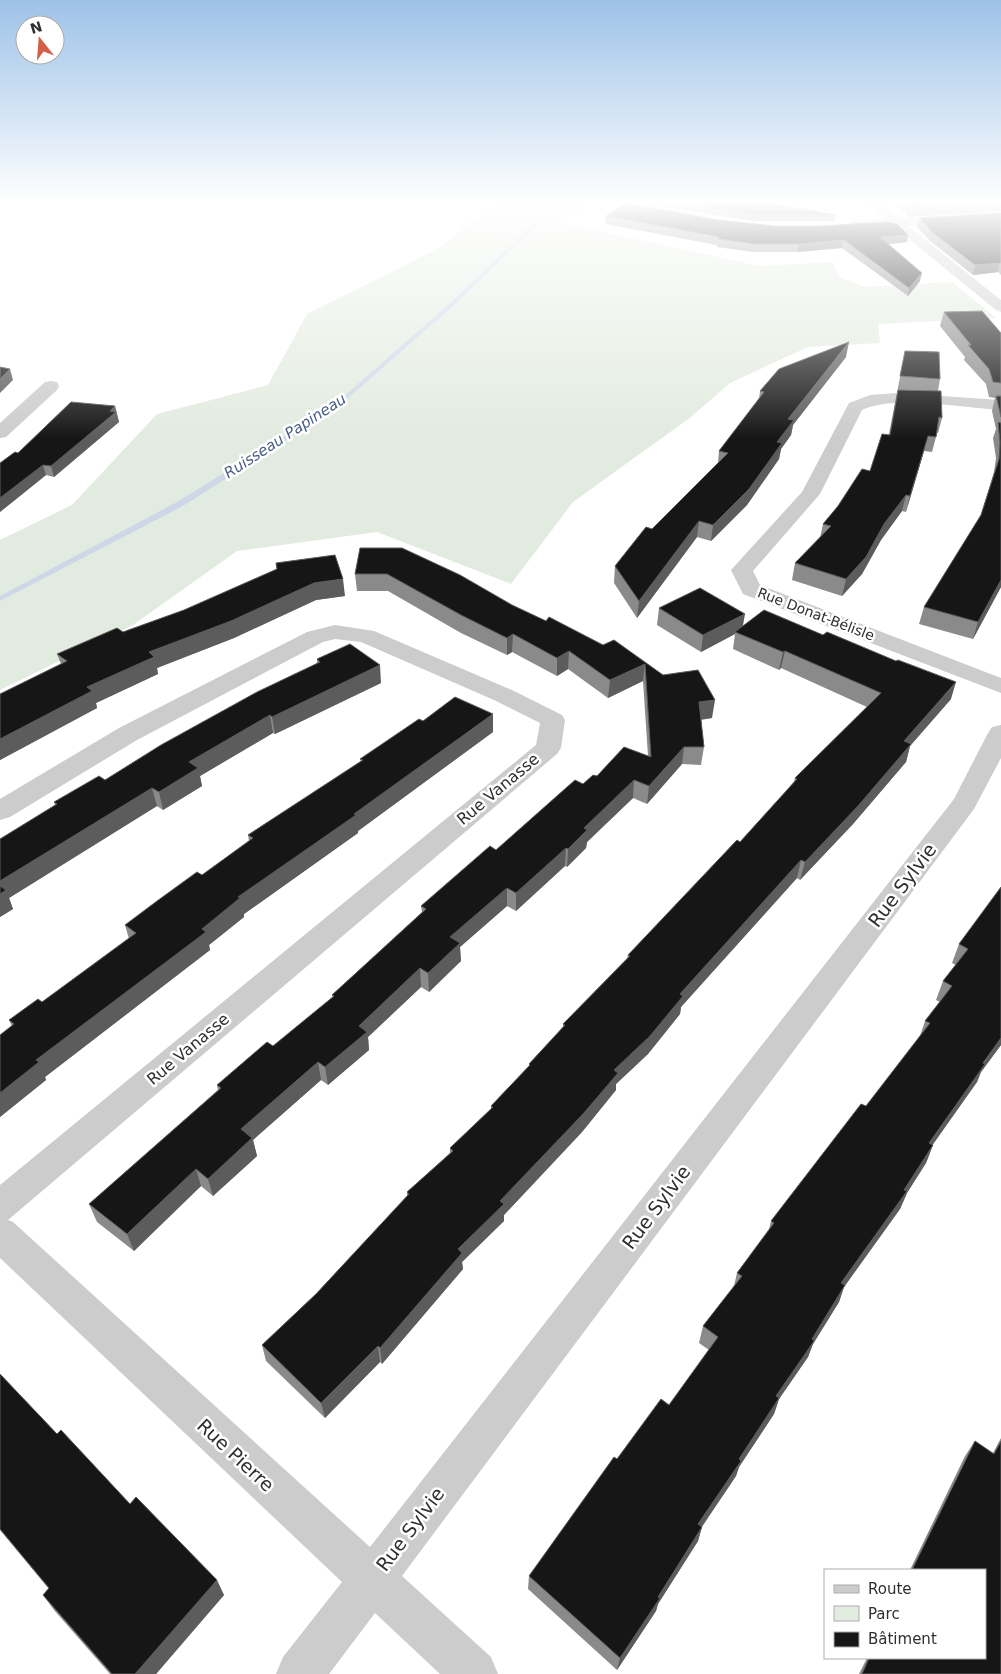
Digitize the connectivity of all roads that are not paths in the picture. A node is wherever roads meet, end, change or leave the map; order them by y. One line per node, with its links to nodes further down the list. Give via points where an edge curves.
1 (970, 282): 2 (street)
2 (1001, 307)
3 (52, 386): 6 (street)
4 (1001, 405): 8 (street, Rue Donat-Bélisle, via 897,398 870,400 855,407 810,494 742,570 750,589)
5 (0, 413): 6 (street)
6 (22, 413): 7 (street)
7 (0, 433)
8 (1001, 686)
9 (1001, 733): 13 (street, Rue Sylvie, via 965,803)
10 (0, 811): 11 (street, Rue Vanasse, via 128,734 315,637 335,632 366,636 553,720 548,748)
11 (0, 1207)
12 (0, 1234): 13 (street, Rue Pierre)
13 (371, 1580): 14 (street, Rue Sylvie); 15 (street, Rue Pierre)
14 (300, 1674)
15 (474, 1674)

